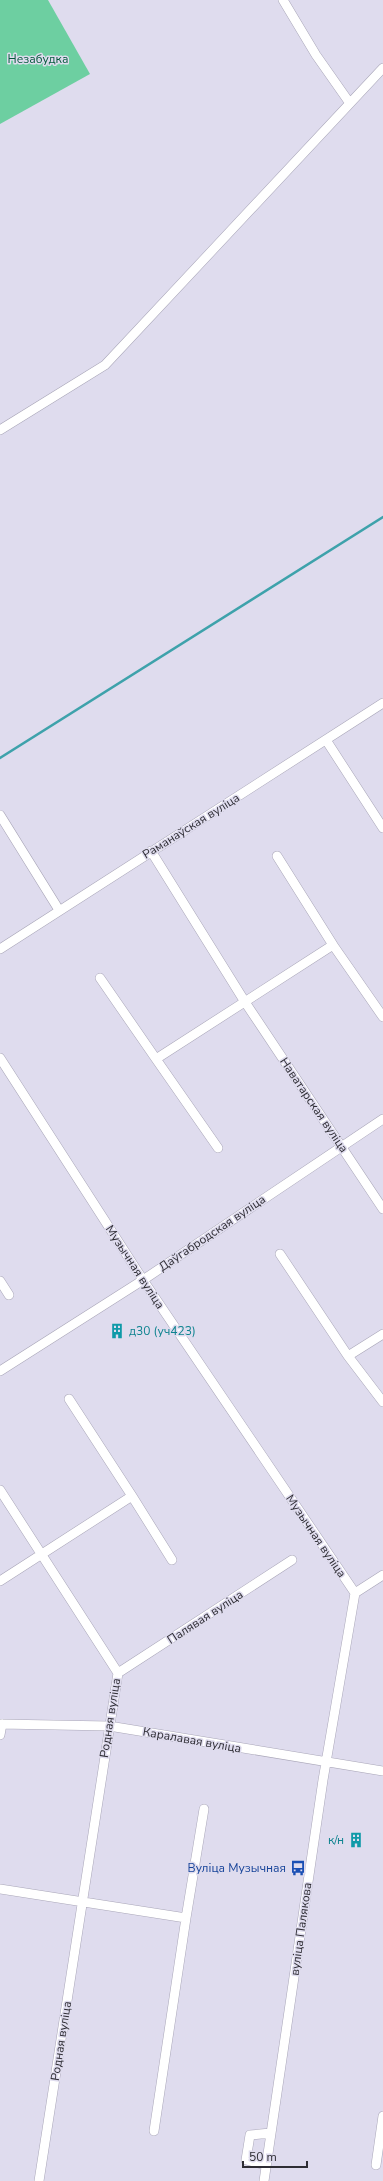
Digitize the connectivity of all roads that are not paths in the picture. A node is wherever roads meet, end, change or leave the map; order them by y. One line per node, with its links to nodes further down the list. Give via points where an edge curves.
1 (284, 0): 3 (street, via 316,55)
2 (383, 68): 3 (street)
3 (349, 102): 4 (street, via 105,365)
4 (0, 430)
5 (383, 703): 6 (street, Раманаўская вуліца)
6 (326, 740): 8 (street); 9 (street, Раманаўская вуліца)
7 (0, 815): 11 (street)
8 (383, 828)
9 (151, 851): 11 (street, Раманаўская вуліца); 15 (street, Наватарская вуліца)
10 (277, 856): 12 (street)
11 (59, 910): 13 (street, Раманаўская вуліца)
12 (333, 944): 15 (street); 16 (street)
13 (0, 949)
14 (100, 978): 18 (street)
15 (245, 1002): 18 (street); 20 (street, Наватарская вуліца)
16 (383, 1017)
17 (0, 1058): 24 (street, Музычная вуліца)
18 (156, 1059): 21 (street)
19 (383, 1119): 20 (street, Даўгабродская вуліца)
20 (342, 1146): 22 (street, Наватарская вуліца); 24 (street, Даўгабродская вуліца)
21 (218, 1148)
22 (383, 1209)
23 (280, 1254): 28 (street)
24 (143, 1280): 29 (street, Даўгабродская вуліца); 39 (street, Музычная вуліца)
25 (0, 1281): 26 (street)
26 (9, 1295)
27 (383, 1334): 28 (street)
28 (348, 1356): 31 (street)
29 (0, 1371)
30 (69, 1399): 33 (street)
31 (383, 1402)
32 (0, 1490): 34 (street, Родная вуліца)
33 (132, 1496): 34 (street); 35 (street)
34 (42, 1555): 38 (street); 40 (street, Родная вуліца)
35 (172, 1560)
36 (292, 1560): 40 (street, Палявая вуліца)
37 (383, 1575): 39 (street)
38 (0, 1581)
39 (355, 1593): 44 (street, вуліца Палякова)
40 (118, 1673): 42 (street, Родная вуліца)
41 (1, 1724): 42 (street, Каралавая вуліца); 43 (street)
42 (108, 1726): 44 (street, Каралавая вуліца); 48 (street, Родная вуліца)
43 (0, 1735)
44 (326, 1763): 45 (street, Каралавая вуліца); 52 (street, вуліца Палякова)
45 (383, 1771)
46 (204, 1809): 49 (street)
47 (0, 1889): 48 (street)
48 (83, 1901): 49 (street); 55 (street, Родная вуліца)
49 (186, 1918): 51 (street)
50 (383, 2116): 54 (street)
51 (154, 2131)
52 (271, 2133): 53 (street, вуліца Палякова); 53 (street, via 250,2134 246,2160)
53 (266, 2165): 56 (street, вуліца Палякова)
54 (376, 2165)
55 (40, 2181)
56 (264, 2181)

